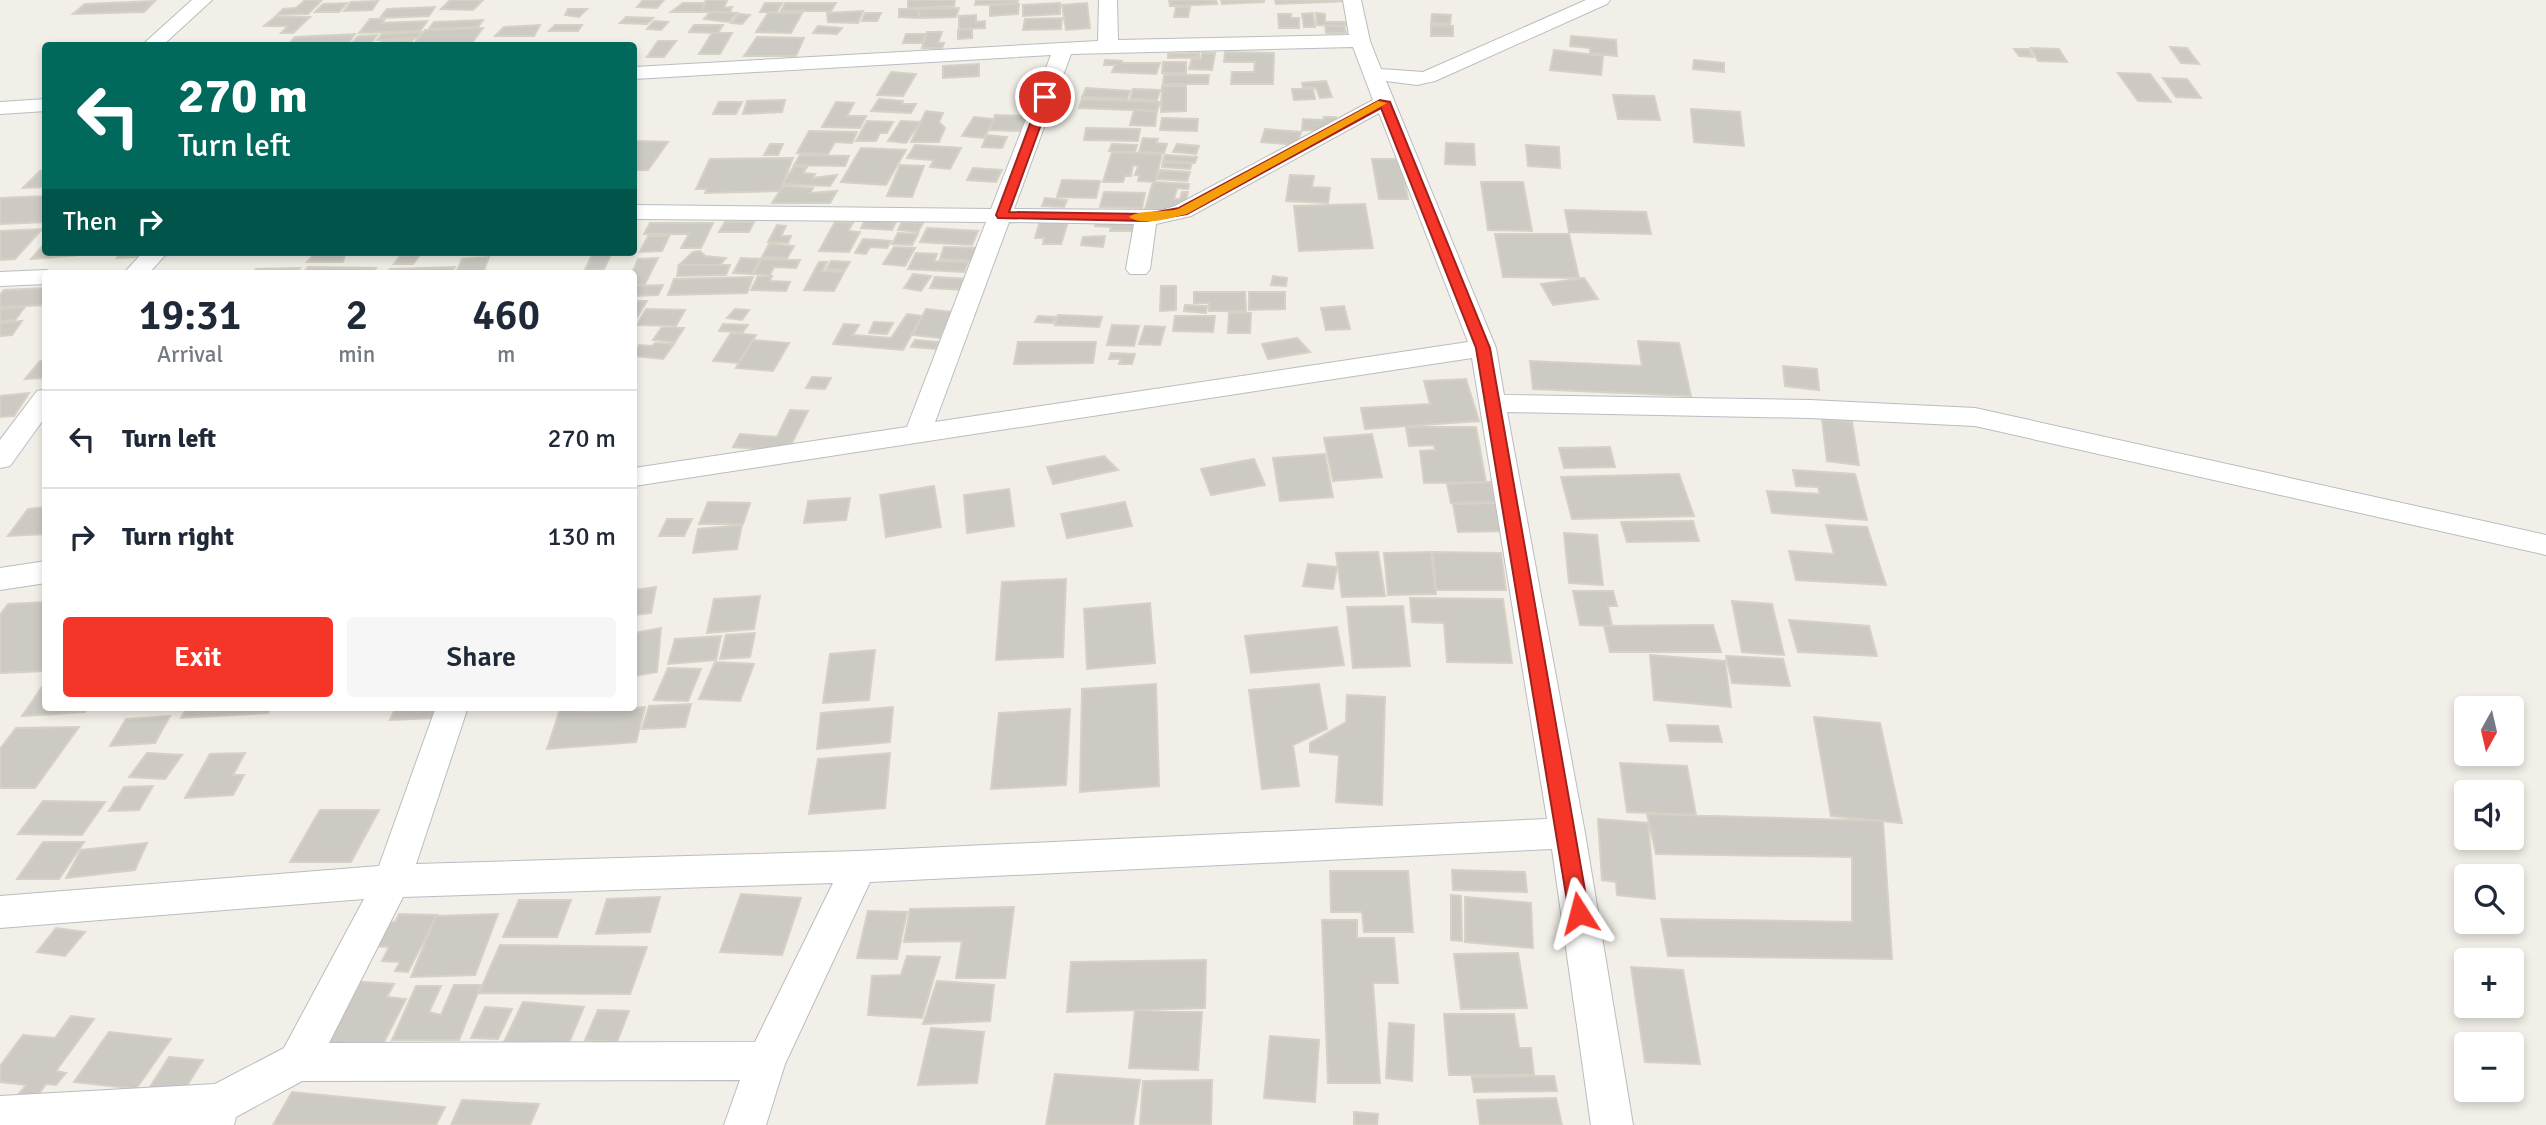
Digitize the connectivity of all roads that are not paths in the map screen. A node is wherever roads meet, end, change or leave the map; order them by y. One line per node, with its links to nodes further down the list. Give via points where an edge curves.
1 (203, 0): 6 (street)
2 (1108, 0): 7 (street)
3 (1352, 0): 5 (street)
4 (1601, 0): 10 (street, via 1428,77)
5 (1360, 41): 7 (street); 10 (street)
6 (155, 42)
7 (1108, 46): 8 (street)
8 (1063, 50): 9 (street); 15 (street)
9 (637, 73)
10 (1373, 74): 11 (street)
11 (1384, 102): 16 (street, via 1182,211); 22 (street)
12 (42, 105): 13 (street)
13 (0, 108)
14 (637, 212): 15 (street)
15 (1002, 215): 16 (street); 25 (street)
16 (1146, 217): 18 (street)
17 (152, 256): 19 (street)
18 (1138, 269)
19 (139, 270)
20 (42, 277): 21 (street)
21 (0, 279)
22 (1483, 348): 24 (street); 25 (street)
23 (42, 402): 26 (street)
24 (1494, 403): 28 (street, via 1975,417); 32 (street)
25 (918, 432): 27 (street)
26 (0, 459)
27 (637, 477)
28 (2546, 545)
29 (42, 573): 30 (street)
30 (0, 579)
31 (451, 711): 34 (street)
32 (1567, 833): 33 (street); 41 (street)
33 (859, 867): 34 (street); 36 (street)
34 (392, 881): 35 (street); 37 (street)
35 (0, 912)
36 (766, 1061): 37 (street); 40 (street)
37 (298, 1062): 38 (street)
38 (216, 1115): 39 (street)
39 (0, 1116)
40 (745, 1125)
41 (1612, 1125)

